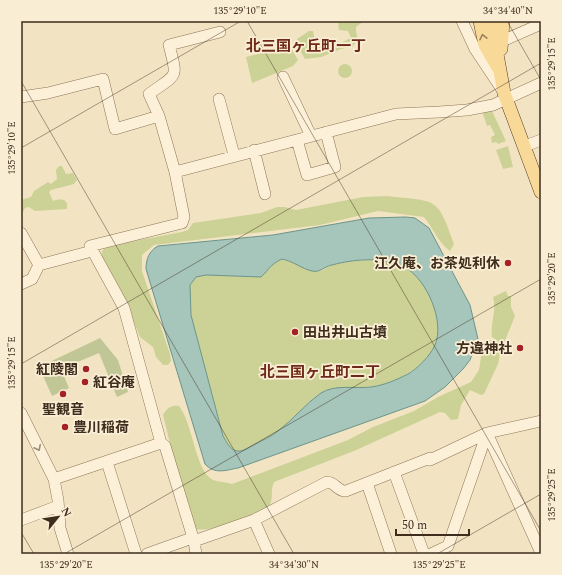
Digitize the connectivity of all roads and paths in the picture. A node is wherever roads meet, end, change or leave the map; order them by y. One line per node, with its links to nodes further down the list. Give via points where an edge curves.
1 (462, 21): 12 (street, via 474,49)
2 (480, 21): 9 (main road, one-way to 2, via 485,45)
3 (491, 21): 8 (main road)
4 (503, 21): 7 (main road)
5 (541, 24): 7 (street)
6 (220, 32): 15 (street, via 169,45 176,71 174,76 149,94)
7 (502, 42): 8 (main road)
8 (499, 60): 9 (main road)
9 (502, 76): 12 (main road)
10 (283, 77): 17 (street)
11 (541, 83): 12 (street)
12 (505, 96): 16 (street, via 467,110 396,114); 20 (main road)
13 (21, 97): 15 (street, via 103,79 115,129)
14 (219, 99): 22 (street)
15 (159, 116): 23 (street)
16 (326, 132): 17 (street); 18 (street, via 335,167 307,175)
17 (311, 136): 18 (street)
18 (297, 140): 21 (street)
19 (541, 140): 20 (street)
20 (525, 146): 24 (main road)
21 (254, 150): 22 (street); 25 (street)
22 (234, 155): 23 (street)
23 (175, 172): 27 (street, via 184,217 182,223 90,246)
24 (541, 192)
25 (265, 194)
26 (21, 233): 28 (street)
27 (92, 251): 28 (street); 33 (street, via 124,308)
28 (39, 265): 29 (street, via 32,279)
29 (21, 284)
30 (21, 413): 36 (street, one-way to 36)
31 (541, 421): 32 (street)
32 (487, 433): 35 (street, via 430,460); 42 (street); 50 (street, via 448,546)
33 (161, 443): 34 (street); 41 (street, via 165,446)
34 (107, 462): 36 (street); 44 (street)
35 (394, 472): 37 (street); 49 (street)
36 (54, 479): 38 (street)
37 (366, 483): 40 (street, via 344,491 327,482); 48 (street)
38 (58, 506): 39 (street); 43 (street, via 60,528)
39 (21, 520)
40 (254, 520): 41 (street); 47 (street)
41 (193, 539): 45 (street); 46 (street)
42 (541, 553)
43 (68, 554)
44 (136, 554)
45 (147, 554)
46 (196, 554)
47 (269, 554)
48 (391, 554)
49 (424, 554)
50 (431, 554)

